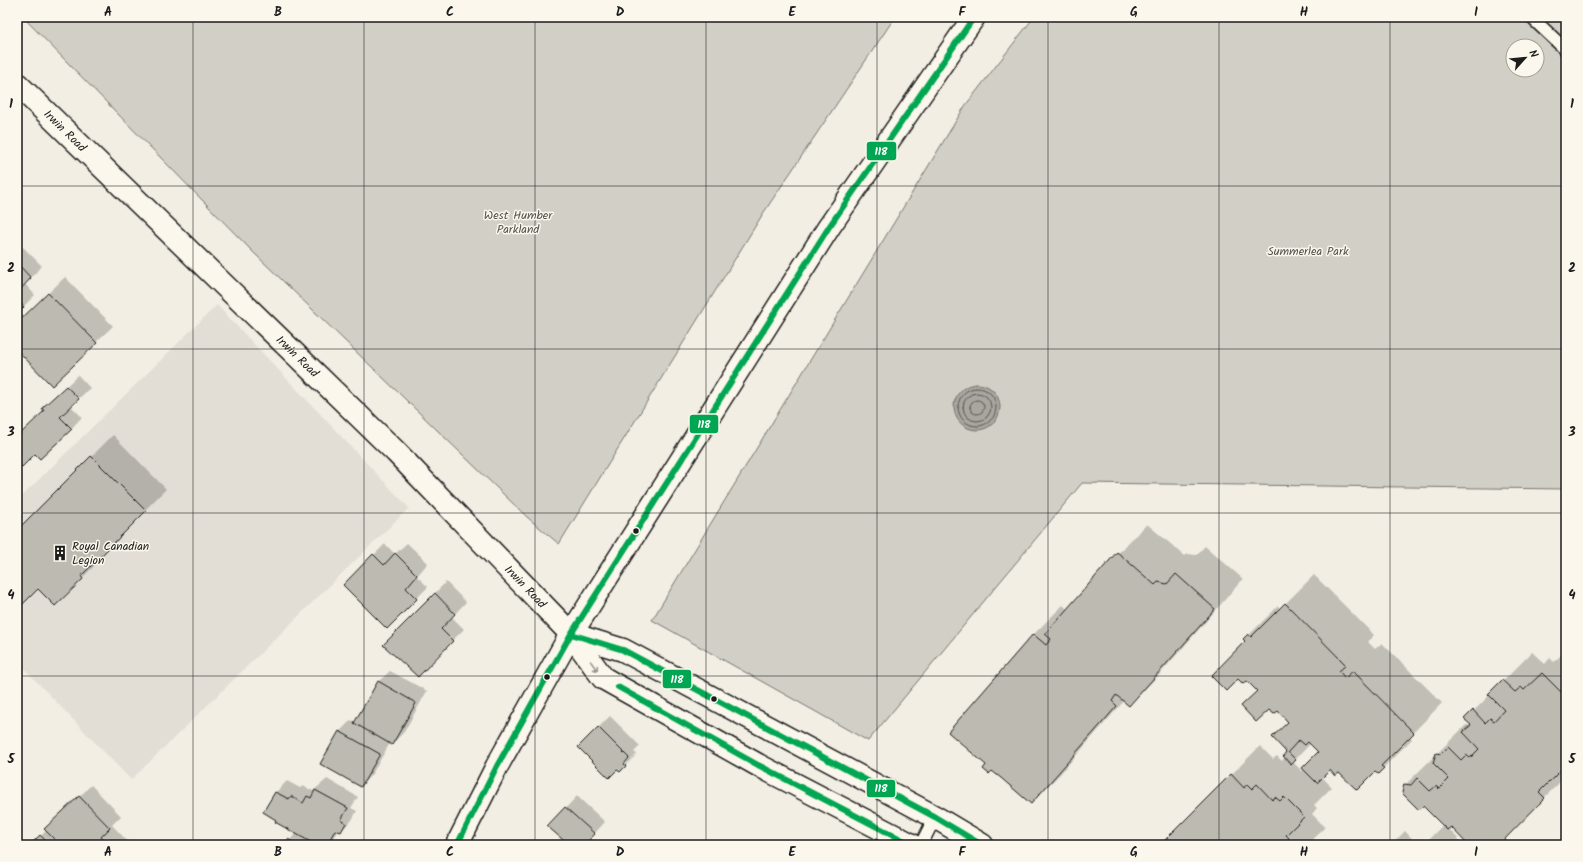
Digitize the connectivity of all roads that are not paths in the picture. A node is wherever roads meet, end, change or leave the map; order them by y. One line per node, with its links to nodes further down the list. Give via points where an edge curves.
1 (974, 17): 5 (street, via 829,227)
2 (1532, 17): 3 (lane)
3 (1566, 50)
4 (17, 84): 5 (street, Irwin Road, via 396,452)
5 (571, 634): 6 (street, via 623,650); 7 (street, via 497,766); 8 (street, Irwin Road, one-way to 8, via 603,678 758,765)
6 (935, 817): 9 (lane); 10 (street)
7 (457, 845)
8 (912, 845)
9 (921, 845)
10 (982, 845)

